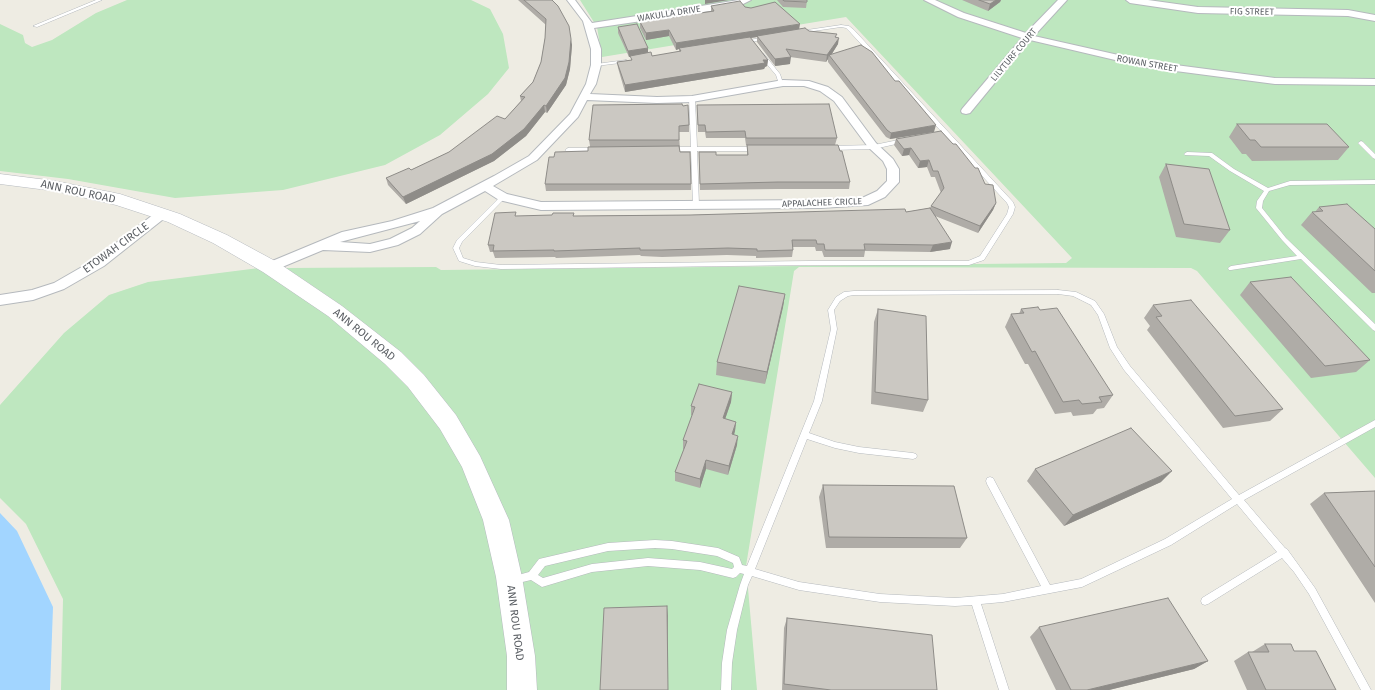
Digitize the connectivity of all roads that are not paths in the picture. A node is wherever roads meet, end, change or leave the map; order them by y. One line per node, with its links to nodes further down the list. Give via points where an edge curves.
1 (100, 0): 8 (lane)
2 (572, 0): 9 (street)
3 (747, 0): 9 (street, WAKULLA DRIVE, via 737,4)
4 (928, 0): 12 (street, ROWAN STREET, via 961,15)
5 (1063, 0): 12 (street, LILYTURF COURT)
6 (1130, 0): 7 (street, FIG STREET, via 1198,10 1348,13)
7 (1375, 18)
8 (35, 26)
9 (589, 26): 18 (street, via 596,49)
10 (796, 33): 24 (lane, via 847,27)
11 (774, 37): 13 (lane)
12 (1028, 37): 19 (street, ROWAN STREET, via 1145,64 1203,73 1275,81); 23 (street, LILYTURF COURT)
13 (751, 40): 14 (lane); 15 (lane)
14 (737, 43)
15 (756, 46)
16 (760, 52): 20 (lane, via 778,75)
17 (632, 60): 18 (lane)
18 (596, 65): 21 (street)
19 (1375, 82)
20 (781, 83): 22 (street, APPALACHEE CRICLE); 28 (street, APPALACHEE CRICLE, via 806,84 824,89 838,99)
21 (585, 97): 22 (street, APPALACHEE CRICLE); 39 (street, via 574,115 533,158)
22 (692, 99): 31 (lane)
23 (966, 111)
24 (946, 133): 25 (lane); 41 (lane, via 1012,207 982,258 975,262 501,267 475,264 461,259 456,248 459,241)
25 (938, 134)
26 (909, 140): 28 (lane)
27 (1361, 143): 36 (lane)
28 (874, 147): 29 (lane); 42 (street, APPALACHEE CRICLE, via 893,169 893,182 880,194 864,202)
29 (822, 148)
30 (662, 149): 31 (lane)
31 (693, 149): 32 (lane); 42 (lane)
32 (762, 149)
33 (568, 150): 34 (lane)
34 (607, 150)
35 (1187, 154): 40 (lane, via 1210,154)
36 (1375, 157)
37 (0, 179): 44 (street, ANN ROU ROAD, via 54,186 120,200)
38 (1375, 182): 40 (lane, via 1290,183)
39 (485, 186): 41 (street, APPALACHEE CRICLE); 43 (street)
40 (1267, 190): 48 (lane, via 1259,208)
41 (503, 197): 42 (street, APPALACHEE CRICLE, via 541,206)
42 (696, 205)
43 (437, 211): 45 (street); 46 (street, via 432,218)
44 (162, 214): 49 (street, ANN ROU ROAD, via 220,239); 51 (street, ETOWAH CIRCLE, via 99,263 59,286 33,295)
45 (397, 223): 46 (street); 47 (street, via 346,235)
46 (406, 236): 47 (street, via 370,248)
47 (324, 246): 49 (street)
48 (1302, 257): 50 (lane); 52 (lane)
49 (270, 267): 62 (street, ANN ROU ROAD, via 335,311 393,358 416,381 448,422 472,463 496,520)
50 (1231, 268)
51 (0, 300)
52 (1375, 328)
53 (1375, 423): 57 (lane)
54 (804, 435): 55 (lane, via 835,446); 57 (lane, via 818,401 829,352 834,329 832,310 838,299 846,294 1074,294 1093,303 1101,314 1114,348 1124,363); 60 (lane)
55 (913, 456)
56 (990, 481): 63 (lane)
57 (1239, 499): 58 (lane); 63 (lane, via 1168,542 1082,583)
58 (1284, 552): 65 (lane); 69 (lane, via 1312,591)
59 (739, 568): 60 (lane); 61 (lane, via 733,574 700,566 648,562 592,568 542,583); 61 (lane, via 736,560 718,552 655,544 608,547 542,562)
60 (748, 571): 64 (lane, via 799,586 880,598 955,602); 67 (lane, via 732,630)
61 (532, 576): 62 (lane)
62 (510, 582): 66 (street, ANN ROU ROAD, via 521,656)
63 (1048, 590): 64 (lane)
64 (975, 600): 68 (lane)
65 (1205, 601)
66 (522, 690)
67 (726, 690)
68 (1004, 690)
69 (1366, 690)

